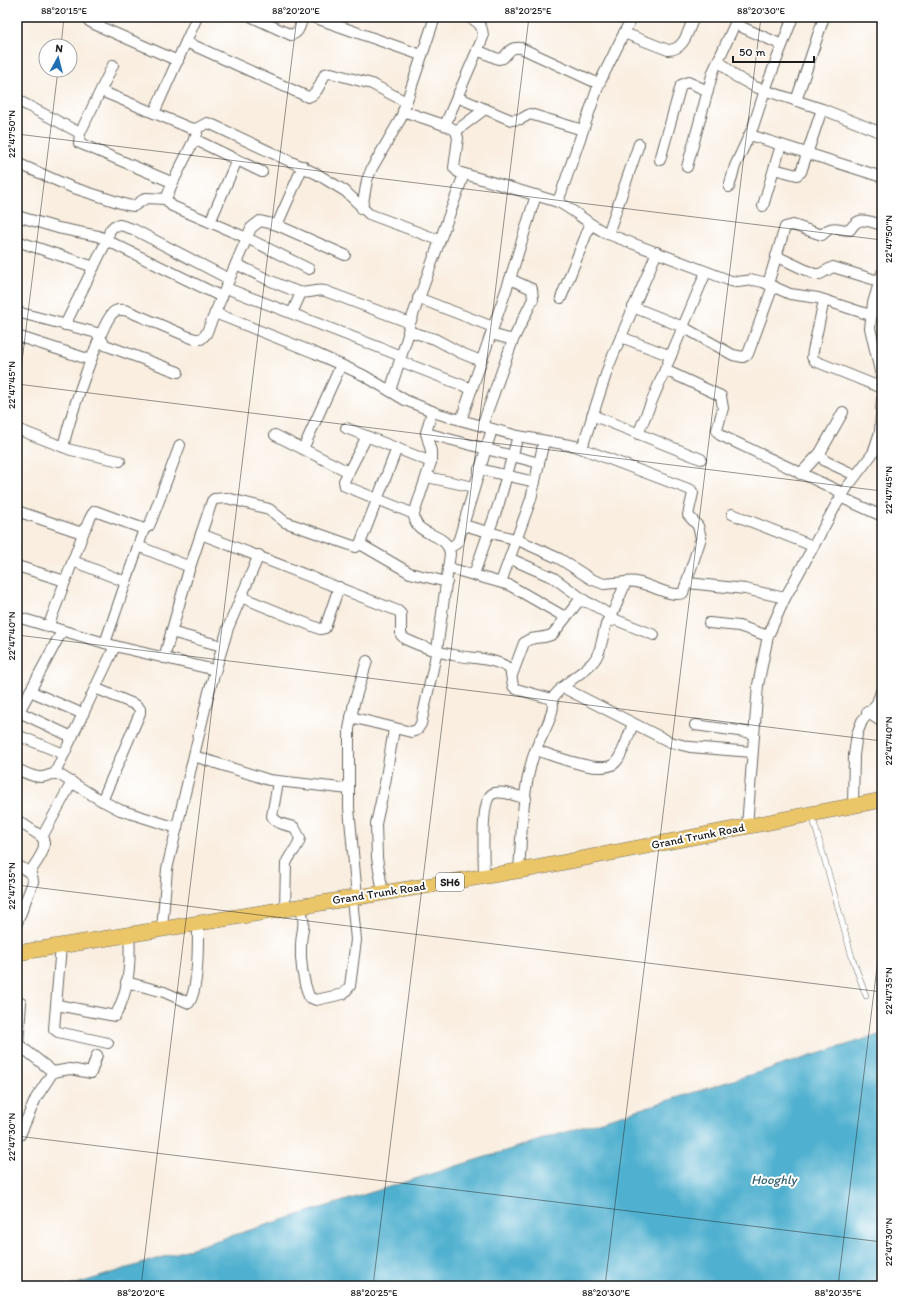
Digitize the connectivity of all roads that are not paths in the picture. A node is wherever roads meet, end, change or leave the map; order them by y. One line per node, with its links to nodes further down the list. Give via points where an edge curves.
1 (88, 17): 19 (street, via 94,24)
2 (197, 17): 14 (street)
3 (252, 17): 4 (street, via 291,35 299,30)
4 (302, 17)
5 (313, 17): 17 (street)
6 (435, 17): 17 (street)
7 (468, 17): 16 (street, via 479,23 483,29 483,37)
8 (632, 17): 13 (street)
9 (694, 17): 13 (street, via 680,47 675,50 668,50)
10 (793, 17): 15 (street)
11 (824, 17): 27 (street)
12 (737, 20): 15 (street); 18 (street)
13 (624, 33): 21 (street)
14 (186, 42): 19 (street); 28 (street, via 308,97 317,91 325,74 331,73 372,84)
15 (782, 45): 22 (street)
16 (477, 50): 21 (street, via 503,58 514,47 521,48); 25 (street)
17 (421, 55): 28 (street)
18 (718, 60): 22 (street, via 744,82); 24 (street)
19 (178, 61): 31 (street)
20 (113, 65): 23 (street)
21 (599, 84): 34 (street)
22 (765, 90): 27 (street); 38 (street)
23 (101, 91): 31 (street); 36 (street)
24 (708, 91): 44 (street, via 688,82 681,85); 47 (street)
25 (457, 97): 29 (street); 32 (street)
26 (17, 100): 36 (street)
27 (796, 101): 30 (street)
28 (404, 107): 32 (street); 58 (street, via 397,126 367,180)
29 (485, 109): 34 (street, via 511,120 521,119 530,114); 35 (street)
30 (822, 109): 37 (street); 42 (street)
31 (154, 113): 33 (street, via 190,128)
32 (445, 125): 35 (street)
33 (200, 127): 39 (street); 46 (street, via 206,123 213,125)
34 (583, 130): 56 (street)
35 (456, 131): 50 (street, via 458,138 454,168)
36 (80, 133): 52 (street, via 79,143 169,180)
37 (882, 133)
38 (750, 135): 41 (street); 53 (street, via 735,166)
39 (194, 139): 43 (street); 52 (street)
40 (639, 144): 64 (street)
41 (781, 145): 42 (street); 48 (street)
42 (807, 153): 48 (street, via 801,172 797,175); 51 (street)
43 (237, 160): 49 (street); 60 (street)
44 (660, 160)
45 (17, 163): 55 (street, via 71,187 127,205 134,206 146,198)
46 (303, 166): 58 (street, via 345,191); 61 (street)
47 (687, 167)
48 (774, 169): 57 (street)
49 (262, 172)
50 (464, 174): 54 (street); 67 (street)
51 (882, 177)
52 (172, 184): 55 (street)
53 (729, 187)
54 (536, 195): 56 (street); 76 (street)
55 (166, 200): 60 (street, via 172,206)
56 (558, 202): 62 (street)
57 (763, 206)
58 (362, 210): 67 (street)
59 (17, 216): 66 (street)
60 (210, 222): 65 (street)
61 (277, 225): 65 (street, via 260,221 255,223); 70 (street)
62 (590, 225): 64 (street); 82 (street)
63 (882, 225): 71 (street, via 860,220 855,222 850,230 834,228 822,235 793,225 788,226 783,231)
64 (608, 234): 69 (street)
65 (247, 238): 72 (street); 74 (street)
66 (107, 240): 73 (street); 79 (street); 79 (street, via 114,226 126,226)
67 (439, 240): 81 (street)
68 (17, 241): 73 (street)
69 (657, 252): 75 (street); 84 (street)
70 (345, 255)
71 (776, 256): 77 (street, via 814,274 820,274 833,267); 78 (street)
72 (236, 264): 79 (street); 80 (street)
73 (94, 267): 89 (street)
74 (309, 268)
75 (706, 272): 78 (street, via 737,282 754,280); 90 (street)
76 (510, 279): 92 (street); 96 (street, via 529,286 534,293)
77 (881, 279): 88 (street)
78 (771, 285): 83 (street, via 790,294); 90 (street, via 748,354 743,357 732,355)
79 (226, 288): 86 (street); 87 (street)
80 (302, 292): 86 (street); 91 (street, via 325,291 395,316 405,321)
81 (418, 298): 91 (street); 92 (street)
82 (561, 298)
83 (824, 300): 88 (street); 105 (street, via 812,357 815,361)
84 (634, 307): 90 (street); 95 (street)
85 (17, 312): 89 (street)
86 (292, 313): 98 (street)
87 (215, 314): 94 (street, via 206,334 201,339 195,339 121,309 111,315); 101 (street)
88 (870, 315): 104 (street, via 871,338)
89 (65, 325): 94 (street, via 97,333)
90 (683, 328): 97 (street)
91 (408, 329): 98 (street); 100 (street)
92 (492, 331): 96 (street); 100 (street)
93 (17, 336): 99 (street)
94 (100, 337): 99 (street); 103 (street, via 105,345)
95 (621, 337): 97 (street); 111 (street)
96 (512, 340): 113 (street)
97 (671, 356): 102 (street)
98 (401, 358): 106 (street); 107 (street)
99 (91, 360): 123 (street, via 72,410)
100 (481, 361): 106 (street)
101 (341, 365): 107 (street); 126 (street)
102 (665, 370): 117 (street); 136 (street, via 721,396 723,408 717,430 720,435)
103 (178, 372)
104 (882, 379)
105 (882, 388)
106 (472, 389): 112 (street)
107 (390, 391): 109 (street)
108 (882, 399): 137 (street, via 877,443 873,453)
109 (432, 411): 112 (street); 116 (street)
110 (843, 412): 128 (street)
111 (592, 415): 117 (street); 125 (street)
112 (461, 420): 113 (street)
113 (487, 427): 120 (street); 127 (street)
114 (346, 428): 119 (street)
115 (17, 429): 123 (street)
116 (426, 432): 127 (street); 132 (street, via 432,451)
117 (638, 434): 130 (street)
118 (275, 435): 126 (street)
119 (367, 436): 124 (street); 135 (street)
120 (518, 436): 121 (street); 129 (street)
121 (544, 441): 125 (street); 133 (street)
122 (180, 445): 149 (street, via 149,526)
123 (63, 447): 131 (street)
124 (397, 448): 132 (street); 143 (street)
125 (582, 448): 170 (street, via 686,487 693,493 688,515 698,526 701,538)
126 (303, 449): 135 (street)
127 (486, 449): 129 (street); 134 (street)
128 (820, 453): 136 (street); 137 (street, via 825,461)
129 (512, 456): 133 (street); 138 (street)
130 (701, 459)
131 (120, 461)
132 (431, 462): 139 (street)
133 (540, 463): 140 (street)
134 (480, 469): 138 (street); 141 (street)
135 (349, 472): 143 (street, via 344,481 345,486)
136 (800, 474): 142 (street)
137 (855, 475): 142 (street)
138 (507, 476): 140 (street); 151 (street)
139 (427, 477): 141 (street); 145 (street)
140 (535, 482): 153 (street)
141 (474, 487): 148 (street)
142 (842, 495): 147 (street); 156 (street)
143 (378, 500): 145 (street); 154 (street)
144 (17, 511): 150 (street, via 74,531)
145 (414, 514): 157 (street, via 414,520 420,529 446,541)
146 (732, 514): 156 (street)
147 (882, 516)
148 (463, 524): 151 (street); 157 (street, via 456,544)
149 (144, 529): 150 (street, via 95,511); 155 (street)
150 (84, 531): 160 (street)
151 (489, 532): 153 (street); 164 (street)
152 (201, 534): 154 (street, via 214,498 227,498 269,509 285,522 350,546 356,547); 158 (street); 162 (street)
153 (518, 540): 159 (street); 169 (street, via 560,559 597,582)
154 (360, 544): 167 (street, via 410,573)
155 (138, 546): 162 (street); 166 (street)
156 (813, 546): 173 (street)
157 (450, 547): 163 (street)
158 (259, 555): 171 (street); 172 (street)
159 (511, 559): 168 (street); 174 (street, via 554,578)
160 (73, 561): 165 (street); 166 (street)
161 (17, 566): 165 (street)
162 (190, 567): 181 (street)
163 (449, 568): 164 (street); 167 (street)
164 (474, 574): 168 (street)
165 (65, 581): 179 (street)
166 (126, 582): 184 (street)
167 (447, 582): 186 (street)
168 (501, 582): 176 (street)
169 (626, 582): 170 (street, via 637,582 679,594 683,593); 177 (street)
170 (688, 583): 173 (street, via 746,589)
171 (339, 587): 172 (street, via 328,622 325,628 320,629); 186 (street, via 398,611 401,614 401,635 405,639)
172 (241, 597): 185 (street)
173 (785, 598): 183 (street)
174 (587, 602): 176 (street, via 578,602); 177 (street)
175 (17, 617): 179 (street)
176 (566, 617): 190 (street, via 549,637 528,640 524,644)
177 (614, 619): 182 (street); 192 (street, via 607,622 597,656 592,663)
178 (709, 623): 183 (street, via 739,626)
179 (48, 627): 180 (street)
180 (62, 631): 184 (street); 194 (street)
181 (172, 632): 185 (street); 187 (street)
182 (654, 635)
183 (768, 636): 204 (street, via 758,685)
184 (110, 645): 187 (street); 191 (street)
185 (222, 646): 189 (street)
186 (438, 650): 190 (street, via 494,662 510,669); 203 (street, via 421,724 417,730 411,732)
187 (164, 658): 189 (street)
188 (368, 661): 199 (street)
189 (215, 670): 210 (street)
190 (512, 675): 195 (street, via 516,690)
191 (95, 688): 198 (street); 218 (street, via 140,709)
192 (562, 688): 195 (street); 201 (street)
193 (882, 689): 197 (street, via 877,703)
194 (30, 691): 196 (street); 198 (street)
195 (552, 699): 207 (street, via 553,707)
196 (18, 712): 206 (street)
197 (867, 712): 200 (street); 219 (street, via 855,745)
198 (83, 714): 206 (street)
199 (351, 717): 203 (street); 215 (street)
200 (882, 722)
201 (633, 724): 207 (street, via 619,756 610,767 594,767); 208 (street, via 681,746)
202 (696, 725): 204 (street)
203 (394, 729): 229 (street, via 386,783 376,824)
204 (753, 733): 208 (street)
205 (17, 735): 209 (street)
206 (72, 737): 209 (street)
207 (536, 750): 216 (street)
208 (752, 752): 222 (street)
209 (64, 754): 212 (street)
210 (194, 756): 214 (street); 223 (street)
211 (17, 769): 212 (street, via 41,777)
212 (55, 773): 213 (street)
213 (72, 782): 218 (street); 224 (street)
214 (278, 782): 215 (street); 231 (street, via 272,816 279,823 294,827 300,838 296,850 286,864)
215 (349, 789): 230 (street)
216 (526, 798): 226 (street); 228 (street, via 499,792 492,794 488,799 485,814)
217 (882, 800): 219 (main road, Grand Trunk Road / SH6)
218 (102, 801): 223 (street, via 120,810)
219 (853, 806): 220 (main road, Grand Trunk Road / SH6)
220 (812, 814): 222 (main road, Grand Trunk Road / SH6); 239 (lane, via 852,957)
221 (17, 820): 224 (street)
222 (747, 826): 226 (main road, Grand Trunk Road / SH6)
223 (177, 828): 234 (street, via 165,881)
224 (42, 837): 227 (street, via 45,846)
225 (17, 865): 227 (street)
226 (519, 870): 228 (main road, Grand Trunk Road / SH6)
227 (30, 872): 232 (street, via 33,882)
228 (484, 876): 229 (main road, Grand Trunk Road / SH6)
229 (383, 893): 230 (main road, Grand Trunk Road / SH6)
230 (355, 898): 231 (main road, Grand Trunk Road / SH6); 231 (street, via 356,940 350,986 343,994 316,1000 309,997 303,981 301,943 304,920)
231 (292, 908): 233 (main road, Grand Trunk Road / SH6)
232 (17, 922)
233 (198, 923): 234 (main road, Grand Trunk Road / SH6); 238 (street, via 198,954 189,1003 164,992)
234 (162, 929): 235 (main road, Grand Trunk Road / SH6)
235 (129, 935): 236 (main road, Grand Trunk Road / SH6); 238 (street, via 130,961)
236 (61, 946): 237 (main road, Grand Trunk Road / SH6); 241 (street)
237 (17, 953)
238 (126, 982): 241 (street, via 116,1015 113,1017)
239 (866, 996)
240 (17, 1001): 244 (street, via 21,1004 18,1044)
241 (57, 1005): 242 (street, via 55,1031)
242 (108, 1043)
243 (97, 1055): 244 (street, via 91,1073 70,1068)
244 (53, 1072): 245 (street, via 30,1110)
245 (20, 1135)

